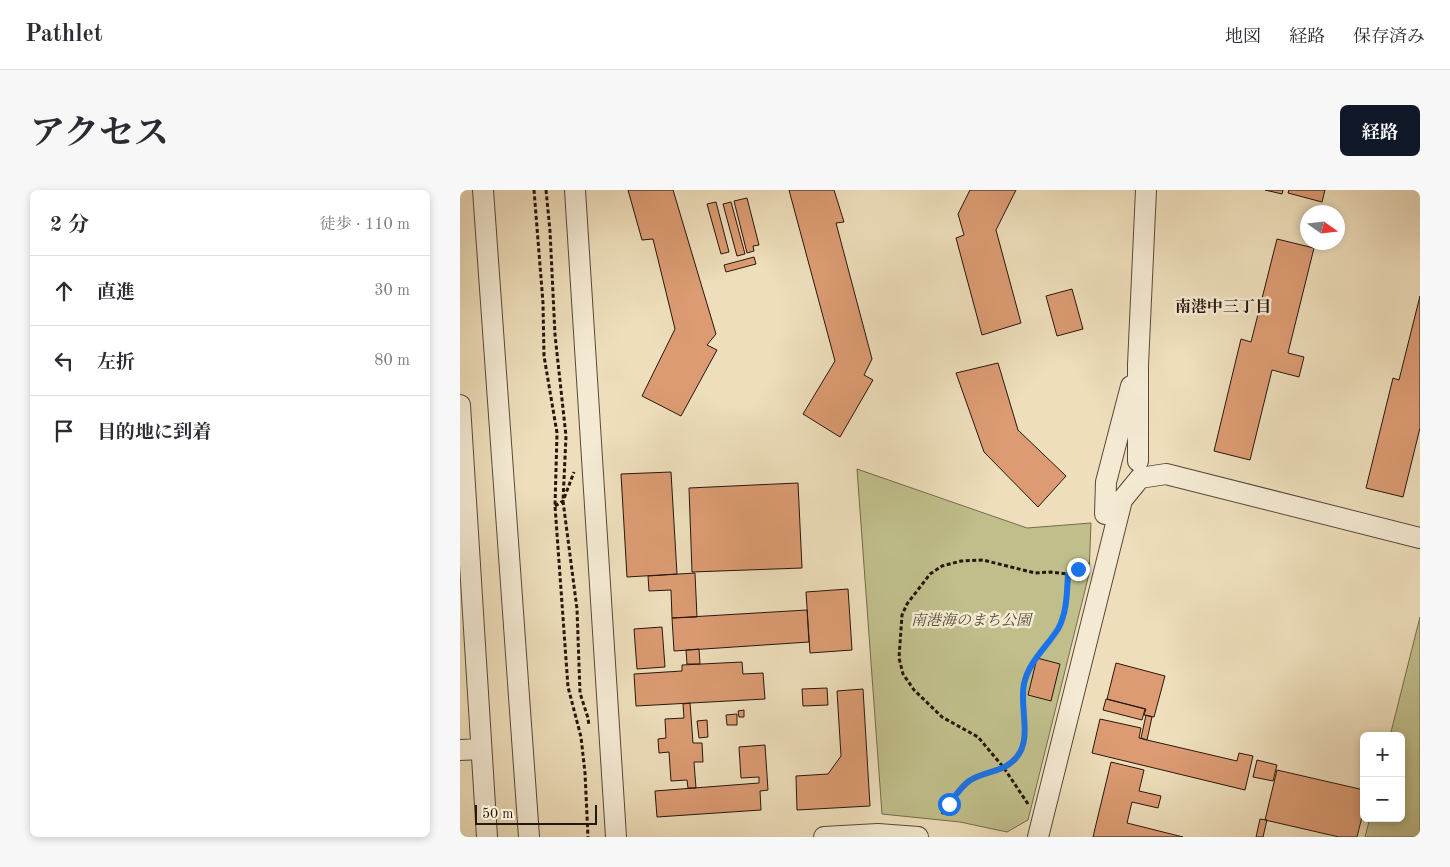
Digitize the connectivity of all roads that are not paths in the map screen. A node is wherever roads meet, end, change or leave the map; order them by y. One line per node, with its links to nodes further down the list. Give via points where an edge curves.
1 (483, 190): 13 (street)
2 (575, 190): 14 (street)
3 (1146, 190): 4 (street)
4 (1138, 365): 6 (street); 7 (street, via 1106,482)
5 (460, 404): 9 (street)
6 (1138, 461)
7 (1105, 514)
8 (1420, 538): 17 (street, via 1166,474 1140,478 1122,500)
9 (464, 549): 10 (street)
10 (481, 749): 11 (street); 12 (street)
11 (460, 750)
12 (487, 837)
13 (529, 837)
14 (616, 837)
15 (824, 837): 16 (street, via 878,834)
16 (918, 837)
17 (1038, 837)

